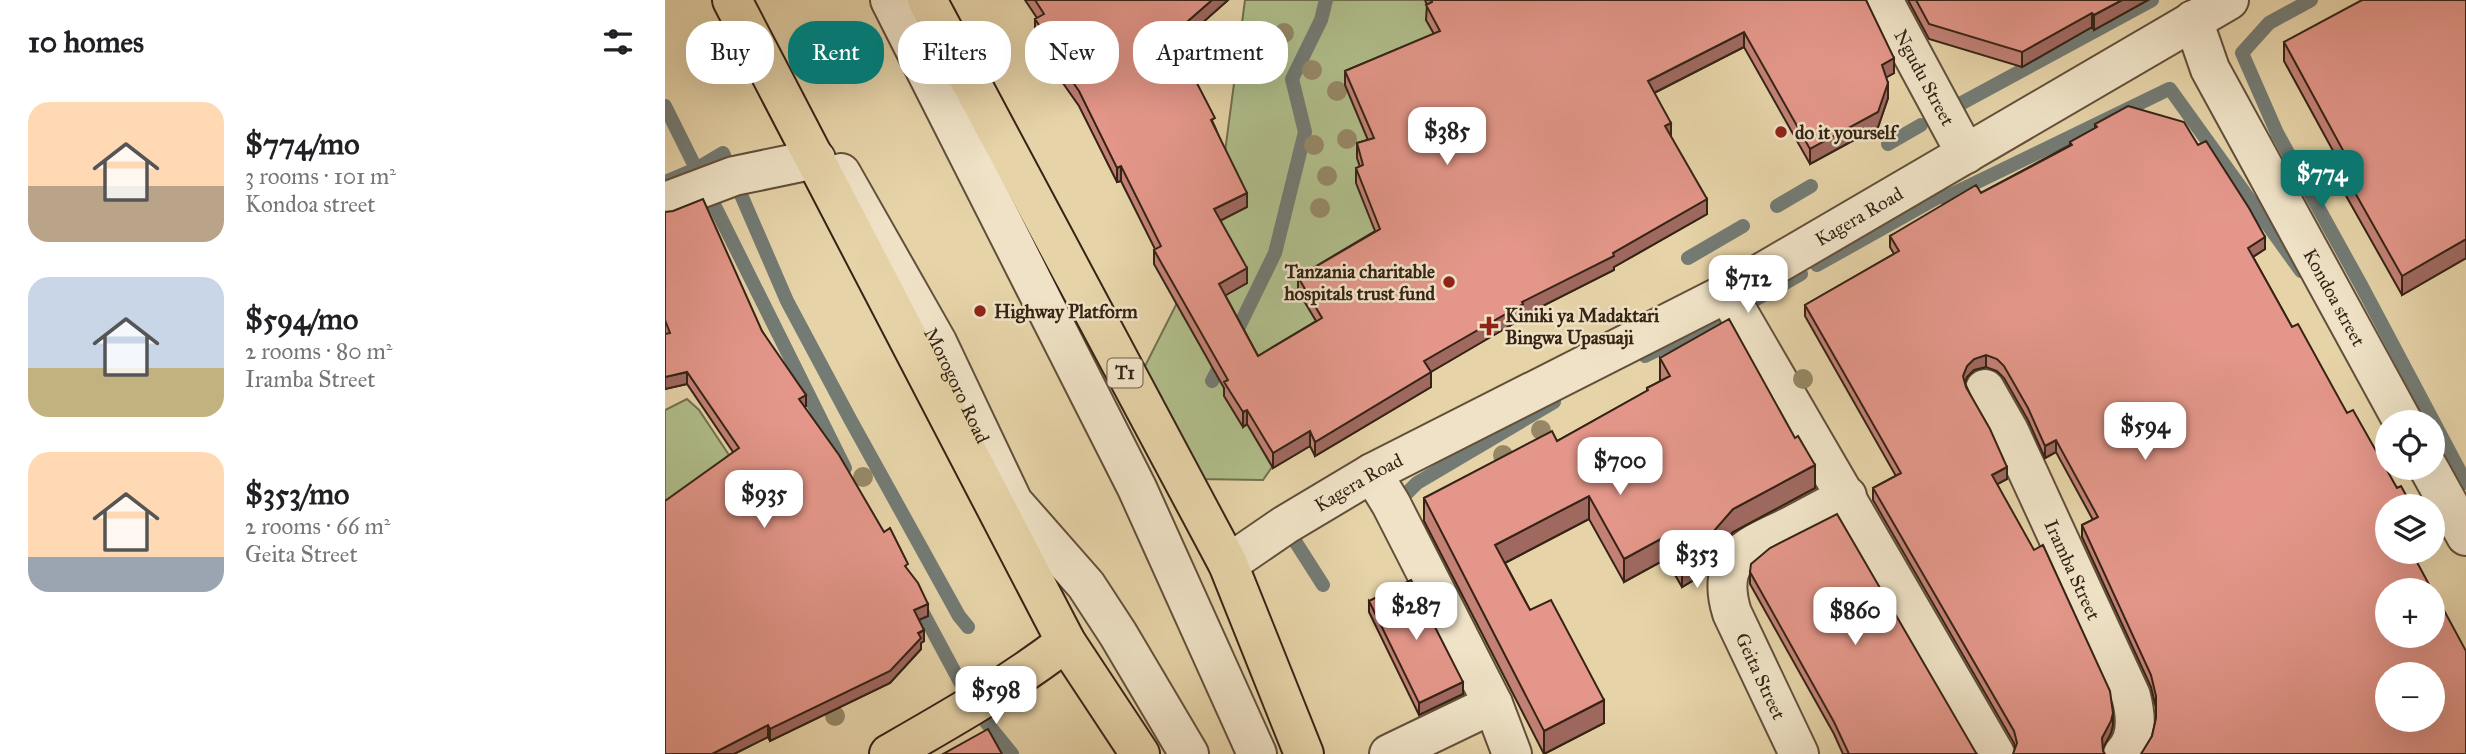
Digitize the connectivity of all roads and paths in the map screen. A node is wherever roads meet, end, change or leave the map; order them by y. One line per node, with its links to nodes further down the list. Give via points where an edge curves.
1 (732, 0): 9 (main road, Morogoro Road)
2 (748, 0): 23 (street, Morogoro Road, via 937,342 1013,502 1086,585)
3 (890, 0): 24 (street, via 1137,488)
4 (927, 0): 18 (main road, T1)
5 (1884, 0): 8 (street, Ngudu Street)
6 (2229, 0): 7 (street, Kagera Road)
7 (2193, 20): 8 (street, Kagera Road); 13 (street, Kondoa street, via 2210,69)
8 (1966, 154): 11 (street, Kagera Road)
9 (815, 159): 10 (street, via 734,176); 19 (main road, Morogoro Road)
10 (665, 202)
11 (1727, 293): 14 (street, Kagera Road); 16 (street)
12 (1985, 389): 30 (street, Iramba Street, via 2009,431 2131,696 2136,714 2133,736)
13 (2396, 410)
14 (1372, 473): 18 (street, Kagera Road); 20 (street)
15 (2435, 480): 17 (street)
16 (1847, 496): 28 (street, Geita Street, via 1745,548 1727,579 1732,613); 29 (street)
17 (2466, 537)
18 (1228, 564): 25 (main road, T1)
19 (1066, 642): 21 (main road, via 983,700); 22 (main road, Morogoro Road)
20 (1493, 704): 26 (street); 27 (street)
21 (889, 754)
22 (1140, 754)
23 (1189, 754)
24 (1257, 754)
25 (1304, 754)
26 (1388, 754)
27 (1512, 754)
28 (1799, 754)
29 (1995, 754)
30 (2123, 754)

